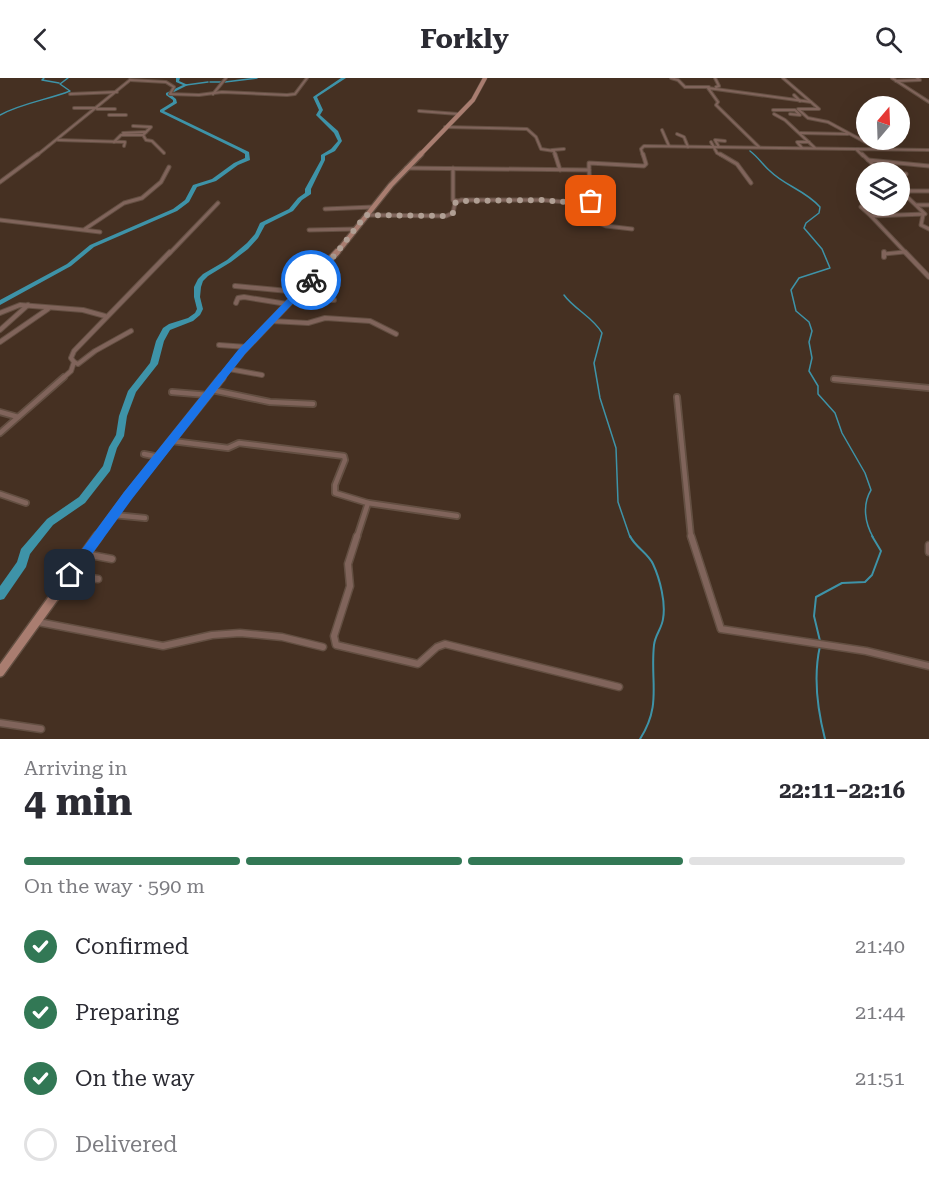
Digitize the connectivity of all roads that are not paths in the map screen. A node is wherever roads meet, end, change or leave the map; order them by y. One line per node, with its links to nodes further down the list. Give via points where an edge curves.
1 (226, 78): 17 (street)
2 (307, 78): 17 (street, via 293,95)
3 (485, 78): 27 (street, via 473,100)
4 (671, 78): 13 (street, via 685,87)
5 (715, 78): 14 (street, via 719,86)
6 (783, 78): 19 (street)
7 (892, 78): 11 (street)
8 (917, 78): 11 (street, via 920,80)
9 (131, 79): 12 (street); 15 (street)
10 (144, 79): 12 (street)
11 (896, 81): 20 (street)
12 (154, 82): 17 (street, via 169,83 174,87 171,92)
13 (709, 87): 14 (street); 51 (street, via 725,116)
14 (716, 87): 21 (street)
15 (117, 92): 16 (street); 23 (street)
16 (70, 94)
17 (213, 94)
18 (794, 94): 21 (street)
19 (810, 102): 21 (street); 24 (street, via 819,110)
20 (929, 102)
21 (799, 103): 24 (street)
22 (74, 108): 23 (street)
23 (97, 108): 30 (street, via 116,109); 42 (street)
24 (801, 109): 32 (street)
25 (773, 110): 32 (street, via 794,110)
26 (419, 111): 27 (street)
27 (458, 114): 35 (street)
28 (774, 114): 37 (street)
29 (790, 114): 32 (street)
30 (109, 115): 31 (street); 33 (street)
31 (126, 115)
32 (801, 115): 40 (street, via 833,125)
33 (104, 119)
34 (133, 126): 38 (street, via 151,127)
35 (445, 127): 56 (street, via 526,129 541,148); 65 (street)
36 (662, 130): 48 (street)
37 (800, 133): 40 (street); 45 (street)
38 (144, 134): 44 (street, via 121,135); 60 (street)
39 (677, 134): 50 (street, via 684,137)
40 (849, 136): 41 (street)
41 (856, 137)
42 (58, 140): 44 (street); 69 (street)
43 (725, 141): 49 (street, via 715,140)
44 (114, 142): 47 (street, via 126,142)
45 (809, 142): 52 (street, via 797,142); 53 (street)
46 (711, 145): 49 (street); 50 (street); 70 (street, via 717,153 735,161)
47 (124, 146)
48 (669, 146): 50 (street); 68 (street, via 641,147 644,166 589,163)
49 (719, 146): 51 (street)
50 (688, 147)
51 (760, 147): 52 (street)
52 (802, 148): 53 (street)
53 (815, 148): 55 (street)
54 (564, 149): 56 (street)
55 (856, 149)
56 (552, 150): 67 (street)
57 (857, 150): 61 (street)
58 (910, 150): 59 (street)
59 (929, 150)
60 (164, 153)
61 (868, 160): 62 (street); 63 (street)
62 (870, 162)
63 (929, 166)
64 (169, 167): 86 (street, via 161,182 142,198 124,203)
65 (406, 168): 66 (street); 79 (street)
66 (453, 168): 67 (street); 74 (street, via 453,200)
67 (560, 170): 68 (street)
68 (590, 170): 76 (street)
69 (0, 182)
70 (751, 183)
71 (910, 190): 72 (street)
72 (929, 191)
73 (910, 199): 77 (street)
74 (458, 201): 76 (street); 81 (street, via 453,213 446,216)
75 (218, 203): 103 (street)
76 (589, 204): 88 (street, via 594,221)
77 (917, 205): 78 (street); 83 (street)
78 (929, 205)
79 (373, 207): 80 (street); 81 (street)
80 (325, 209)
81 (366, 215): 87 (street)
82 (910, 215): 83 (street)
83 (923, 215): 89 (street, via 921,225)
84 (871, 216): 92 (street)
85 (0, 220): 86 (street)
86 (85, 229): 91 (street)
87 (356, 229): 90 (street); 96 (street)
88 (632, 229)
89 (929, 229)
90 (309, 230)
91 (100, 232)
92 (904, 252): 93 (street, via 884,252); 94 (street)
93 (884, 256)
94 (929, 277)
95 (235, 286): 96 (street)
96 (299, 292): 98 (street)
97 (334, 300): 98 (street)
98 (288, 302): 99 (street, via 244,297); 104 (street)
99 (236, 303)
100 (28, 305): 101 (street); 102 (street); 105 (street)
101 (48, 309): 103 (street, via 83,310); 108 (street)
102 (0, 313)
103 (105, 316): 111 (street, via 74,351)
104 (271, 321): 107 (street, via 370,321); 110 (street)
105 (0, 330)
106 (131, 331): 111 (street, via 78,364)
107 (396, 334)
108 (0, 342)
109 (219, 345): 110 (street)
110 (247, 347): 112 (street)
111 (74, 362): 121 (street, via 71,371)
112 (229, 369): 113 (street); 117 (street)
113 (262, 375)
114 (834, 379): 115 (street)
115 (929, 388)
116 (172, 392): 117 (street)
117 (210, 392): 119 (street); 123 (street)
118 (677, 397): 140 (street, via 691,538 719,627 723,631 827,645)
119 (313, 404)
120 (0, 412): 121 (street)
121 (18, 417): 122 (street)
122 (0, 433)
123 (172, 441): 125 (street); 128 (street, via 228,448 239,443 344,456 336,495)
124 (144, 454): 125 (street)
125 (159, 457): 129 (street)
126 (0, 494): 127 (street)
127 (26, 503)
128 (368, 503): 130 (street); 142 (street, via 348,564 350,586 334,636 336,645 418,664 434,648 445,644)
129 (114, 514): 131 (street); 134 (street)
130 (457, 516)
131 (145, 518)
132 (929, 545): 133 (street)
133 (929, 552)
134 (85, 554): 135 (street); 136 (street)
135 (111, 559)
136 (70, 575): 137 (street); 138 (street)
137 (98, 579)
138 (38, 622): 139 (street, via 162,646 212,634 239,634 278,636); 141 (street)
139 (323, 647)
140 (929, 666)
141 (0, 672)
142 (619, 687)
143 (0, 723): 144 (street)
144 (41, 729)

